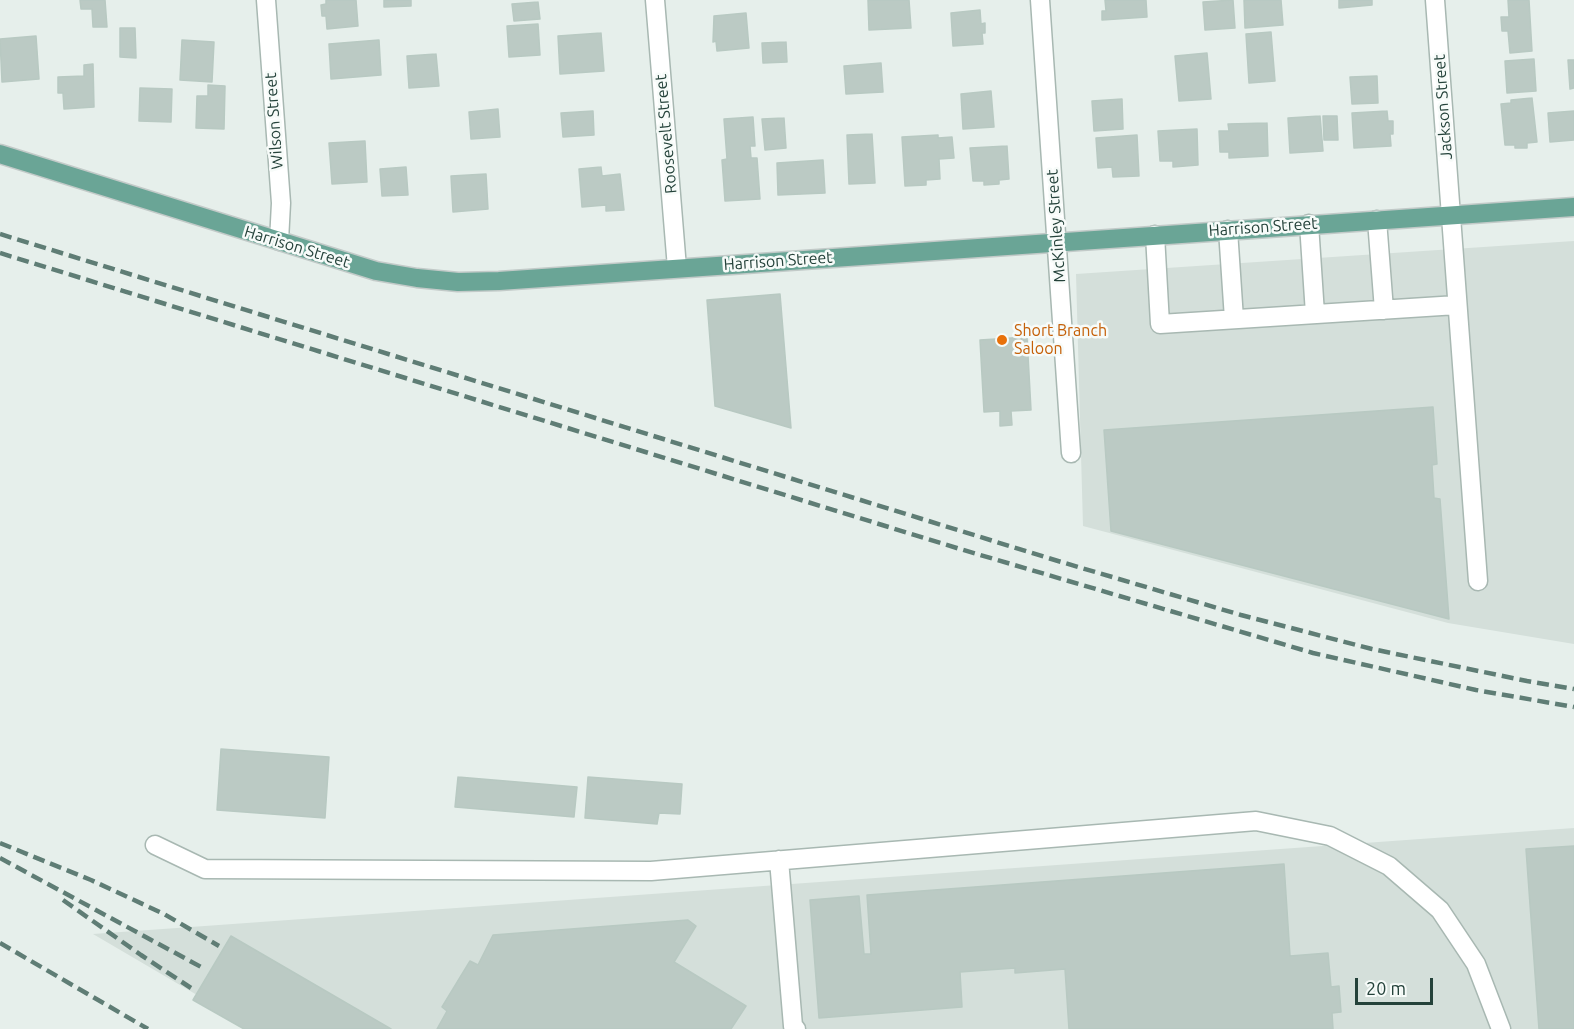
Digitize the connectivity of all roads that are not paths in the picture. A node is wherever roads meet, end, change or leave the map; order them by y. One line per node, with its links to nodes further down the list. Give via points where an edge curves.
1 (266, 0): 12 (street, Wilson Street, via 280,203)
2 (655, 0): 14 (street, Roosevelt Street)
3 (1040, 0): 13 (street, McKinley Street)
4 (1435, 0): 7 (street, Jackson Street)
5 (0, 154): 12 (main road, Harrison Street)
6 (1574, 207): 7 (main road, Harrison Street)
7 (1450, 214): 8 (main road, Harrison Street); 15 (street, Jackson Street)
8 (1377, 220): 9 (main road, Harrison Street); 16 (street)
9 (1309, 224): 10 (main road, Harrison Street); 17 (street)
10 (1228, 230): 11 (main road, Harrison Street); 18 (street)
11 (1155, 235): 13 (main road, Harrison Street); 18 (street, via 1160,324)
12 (279, 241): 14 (main road, Harrison Street, via 376,271 458,282)
13 (1057, 242): 14 (main road, Harrison Street); 19 (street, McKinley Street)
14 (676, 268)
15 (1457, 305): 16 (street); 20 (street, Jackson Street)
16 (1384, 310): 17 (street)
17 (1315, 314): 18 (street)
18 (1234, 320)
19 (1071, 453)
20 (1478, 581)
21 (155, 845): 22 (street, via 205,869 651,871)
22 (779, 860): 23 (street); 24 (street, via 1256,821 1330,836 1389,866 1440,909 1476,964)
23 (796, 1029)
24 (1501, 1029)

